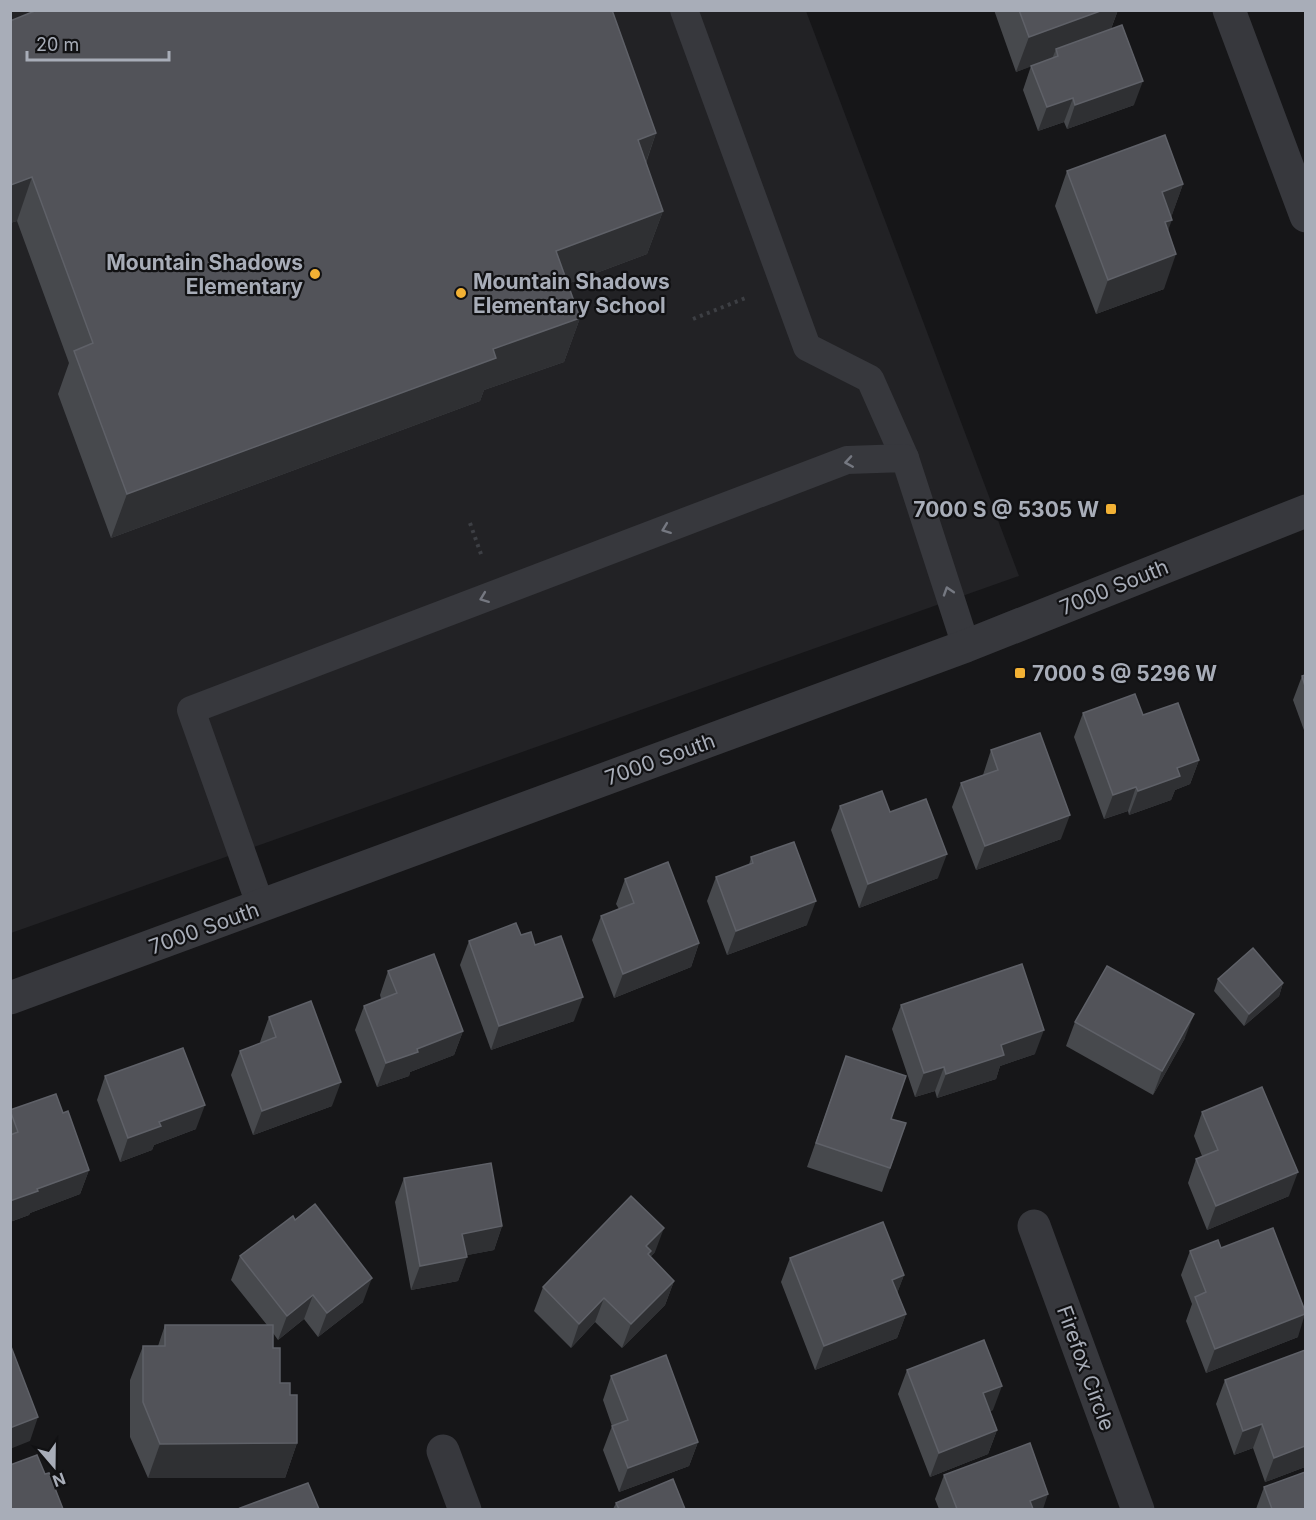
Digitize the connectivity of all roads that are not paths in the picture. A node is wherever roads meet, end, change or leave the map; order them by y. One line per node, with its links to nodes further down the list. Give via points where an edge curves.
1 (684, 10): 4 (lane, via 807,347 870,380)
2 (1229, 10): 3 (street)
3 (1305, 216)
4 (905, 458): 6 (lane, one-way to 4); 7 (lane, one-way to 7, via 847,460 191,710)
5 (1305, 511): 6 (street, 7000 South)
6 (966, 646): 7 (street, 7000 South)
7 (261, 907): 8 (street, 7000 South)
8 (10, 998)
9 (1034, 1226): 12 (street, Firefox Circle)
10 (443, 1451): 11 (street)
11 (465, 1509)
12 (1138, 1509)

